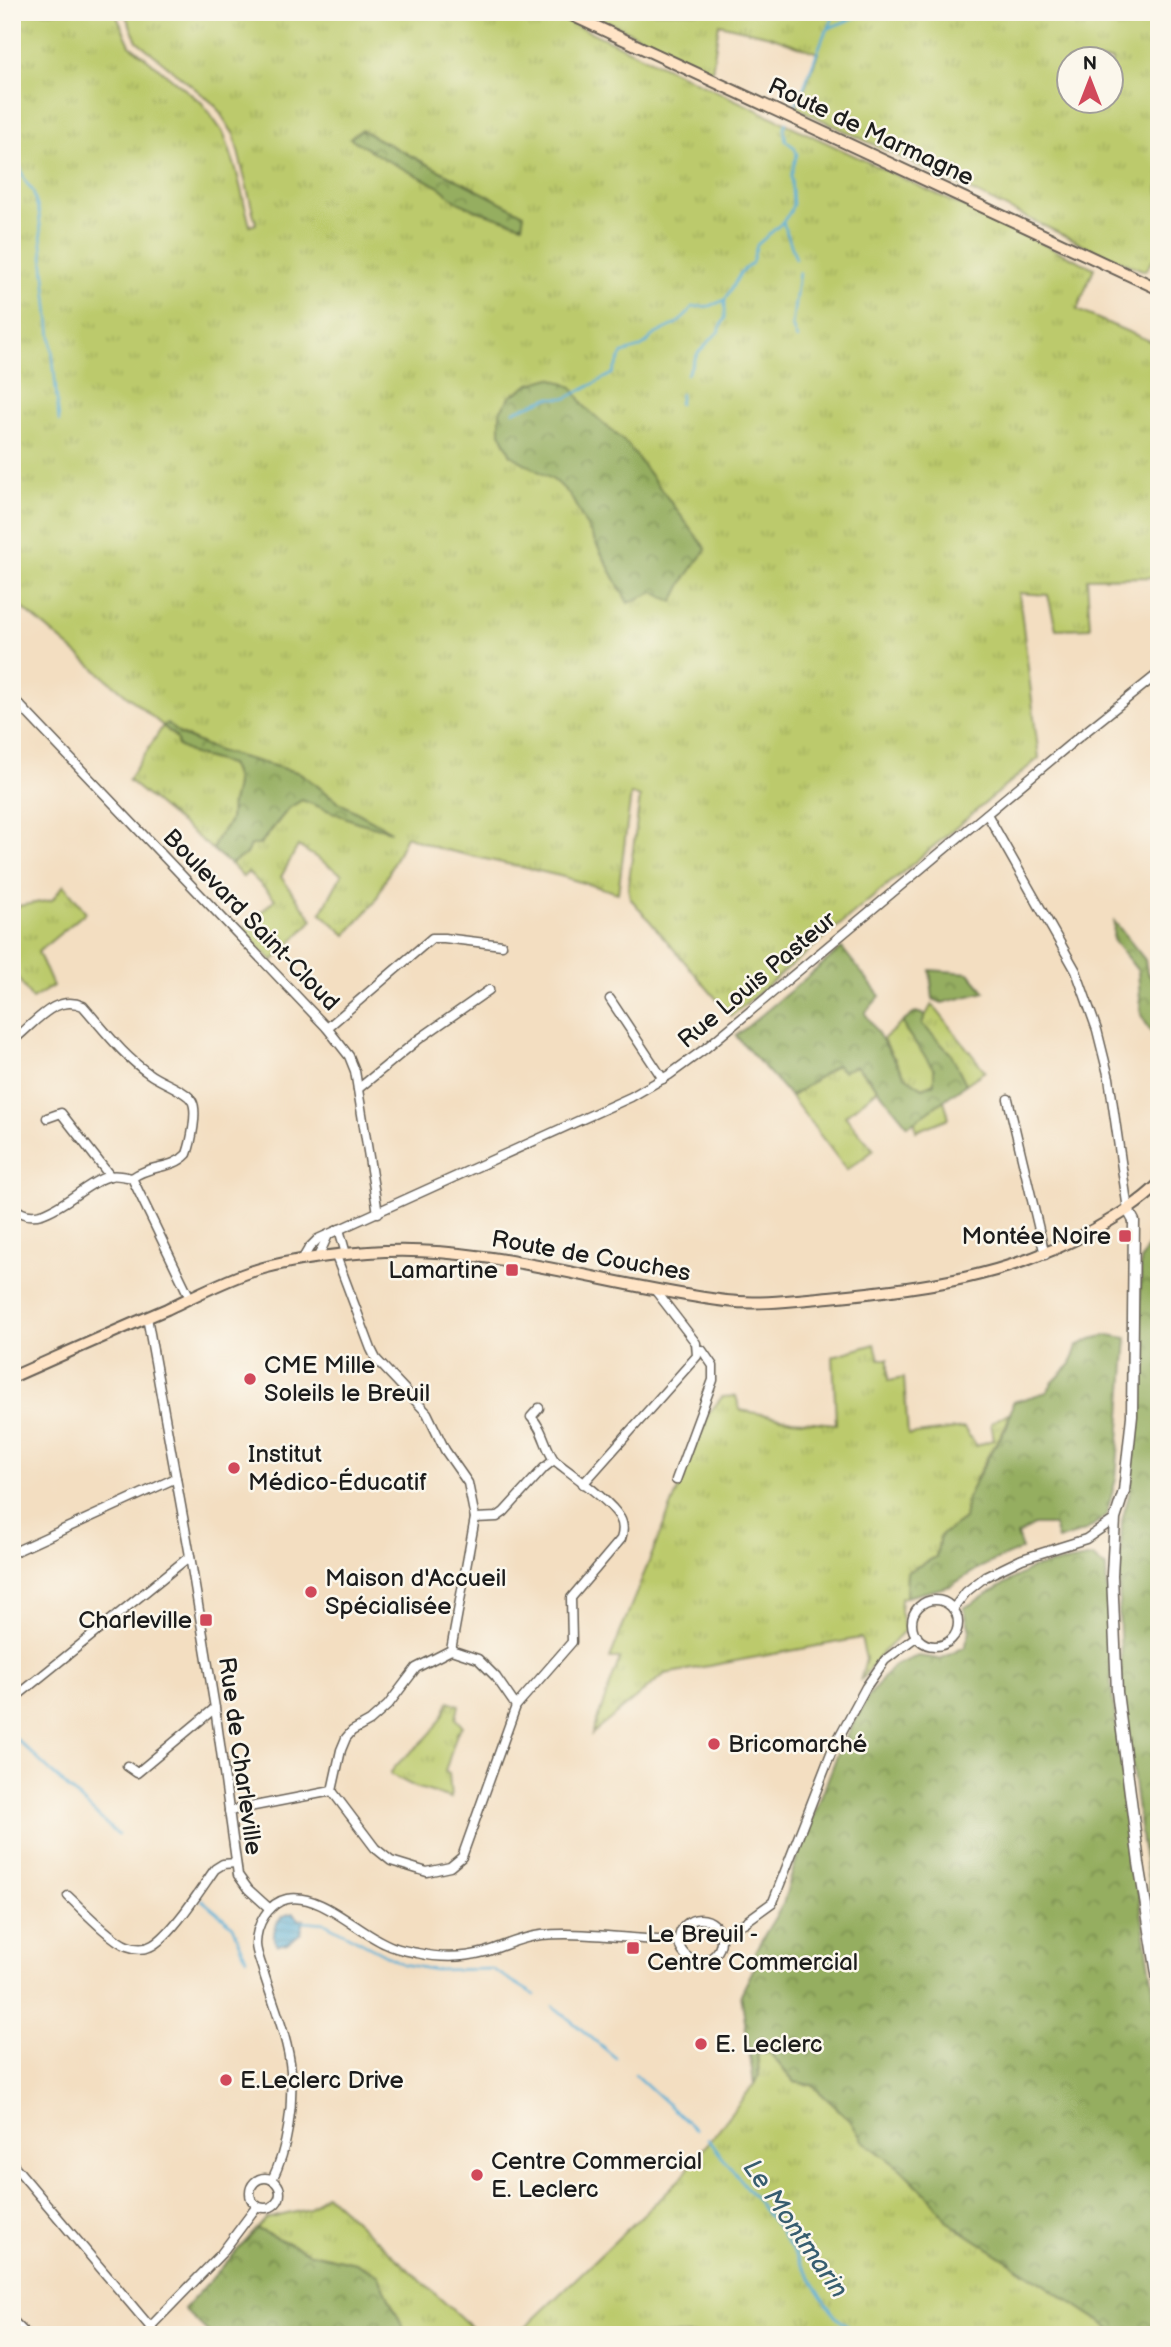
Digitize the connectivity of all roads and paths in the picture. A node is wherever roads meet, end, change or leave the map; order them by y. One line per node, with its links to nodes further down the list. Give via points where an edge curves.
1 (565, 12): 2 (main road, Route de Marmagne)
2 (1159, 289)
3 (1159, 673): 5 (street, Rue Louis Pasteur)
4 (12, 697): 9 (street, Boulevard Saint-Cloud)
5 (987, 814): 11 (street, Rue Louis Pasteur); 19 (street, via 1083,988 1109,1078)
6 (502, 945): 9 (street, via 432,938)
7 (489, 990): 12 (street)
8 (610, 999): 11 (street)
9 (327, 1028): 12 (street, Boulevard Saint-Cloud, via 349,1056)
10 (12, 1041): 16 (street, via 57,1004 75,1002 134,1063 189,1097 195,1110 187,1154 173,1164 152,1167)
11 (663, 1079): 20 (street, Rue Louis Pasteur)
12 (358, 1089): 20 (street, Boulevard Saint-Cloud)
13 (1008, 1099): 24 (street)
14 (47, 1118): 15 (street, via 61,1113)
15 (110, 1176): 16 (street); 18 (street, via 41,1215 24,1215)
16 (132, 1178): 28 (street)
17 (1159, 1184): 19 (main road, Route de Couches)
18 (12, 1205)
19 (1128, 1210): 24 (main road, Route de Couches); 38 (street, via 1135,1221 1132,1416 1124,1490)
20 (378, 1213): 21 (street, Rue Louis Pasteur)
21 (339, 1229): 22 (street, Rue Louis Pasteur); 23 (street)
22 (328, 1235): 25 (street); 26 (street, Rue Louis Pasteur, via 318,1239)
23 (341, 1255): 25 (main road, Route de Couches); 27 (main road, Route de Couches, via 393,1251 473,1255); 37 (street, via 371,1349 434,1423 445,1450 468,1483)
24 (1045, 1255): 27 (main road, Route de Couches, via 966,1279 786,1301 728,1301)
25 (318, 1257): 26 (main road, Route de Couches)
26 (302, 1261): 28 (main road, Route de Couches, via 250,1272)
27 (655, 1290): 30 (street)
28 (190, 1298): 29 (main road, Route de Couches)
29 (147, 1317): 31 (main road, Route de Couches); 34 (street, Rue de Charleville)
30 (698, 1350): 35 (street, via 713,1366 713,1380); 36 (street, via 694,1362)
31 (12, 1377)
32 (539, 1408): 33 (street, via 531,1417 540,1426)
33 (554, 1460): 36 (street); 37 (street, via 504,1512)
34 (176, 1478): 39 (street); 40 (street, Rue de Charleville)
35 (676, 1480)
36 (583, 1484): 45 (street, via 620,1516 623,1533 571,1598 572,1642)
37 (475, 1518): 43 (street)
38 (1115, 1519): 41 (street, via 1086,1539 1022,1559 985,1577); 55 (street, via 1116,1692)
39 (12, 1552)
40 (190, 1556): 44 (street); 46 (street, Rue de Charleville)
41 (953, 1609): 42 (street, via 935,1601 922,1605 914,1616); 42 (street, via 958,1624 953,1639 931,1646)
42 (916, 1636): 53 (street, via 885,1660 833,1748 773,1902 744,1923)
43 (451, 1650): 45 (street, via 478,1659); 48 (street, via 416,1668 388,1705 346,1738)
44 (12, 1700)
45 (516, 1706): 48 (street, via 465,1851 450,1867 427,1872 391,1861 375,1848)
46 (215, 1709): 47 (street, via 137,1773); 49 (street, Rue de Charleville)
47 (127, 1766)
48 (332, 1791): 49 (street)
49 (229, 1811): 50 (street, Rue de Charleville)
50 (236, 1863): 51 (street, via 215,1869 167,1933 147,1948 120,1943); 52 (street, Rue de Charleville, via 248,1889)
51 (68, 1896)
52 (270, 1909): 54 (street, via 284,1899 315,1902 387,1945 442,1957 484,1952 538,1935); 57 (street, via 259,1926 256,1946 291,2070 284,2150)
53 (721, 1931): 54 (street, via 713,1922 697,1918 682,1928); 54 (street, via 720,1949 708,1961 688,1958)
54 (678, 1941)
55 (1159, 1986)
56 (12, 2163): 60 (street)
57 (272, 2180): 58 (street, via 263,2178 252,2186 251,2199); 58 (street, via 279,2187 278,2201 267,2208)
58 (257, 2206): 60 (street, via 222,2254)
59 (12, 2320): 61 (street)
60 (150, 2327): 62 (street)
61 (27, 2335)
62 (157, 2335)

